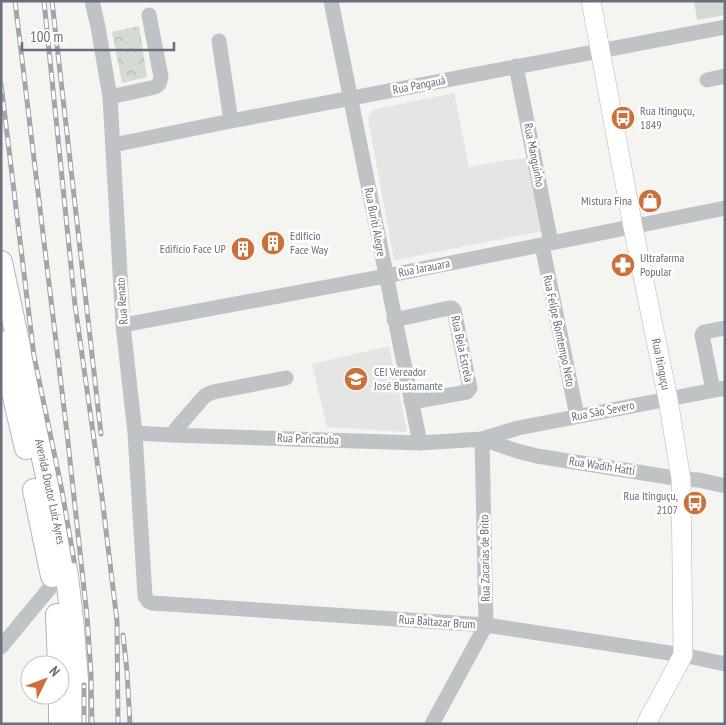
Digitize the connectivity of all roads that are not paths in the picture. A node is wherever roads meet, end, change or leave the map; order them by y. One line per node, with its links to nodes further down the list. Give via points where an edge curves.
1 (92, 1): 11 (street, Rua Renato)
2 (331, 1): 12 (street, Rua Buriti Alegre)
3 (591, 1): 7 (main road, Rua Itinguçu)
4 (149, 16): 11 (street, via 161,77 159,84)
5 (725, 27): 7 (street, Rua Pangauá)
6 (219, 41): 13 (street)
7 (600, 51): 8 (street, Rua Pangauá); 16 (main road, Rua Itinguçu)
8 (516, 66): 12 (street, Rua Pangauá); 17 (street, Rua Manguinho)
9 (725, 76): 10 (street)
10 (707, 80)
11 (110, 97): 14 (street, Rua Renato)
12 (350, 99): 13 (street, Rua Pangauá); 19 (street, Rua Buriti Alegre)
13 (231, 121): 14 (street, Rua Pangauá)
14 (113, 145): 21 (street, Rua Renato)
15 (725, 208): 16 (street, Rua Jarauara)
16 (633, 227): 17 (street, Rua Jarauara); 26 (main road, Rua Itinguçu)
17 (546, 244): 19 (street, Rua Jarauara); 28 (street, Rua Felipe Bomtempo Neto)
18 (1, 262): 46 (highway, Avenida Doutor Luíz Ayres, via 60,533 77,680)
19 (386, 276): 20 (street, Rua Buriti Alegre); 21 (street, Rua Jarauara)
20 (394, 320): 27 (street, Rua Buriti Alegre); 27 (street, Rua Bela Estrela, via 449,308 454,310 470,388 467,392)
21 (124, 325): 29 (street, Rua Renato)
22 (725, 328): 25 (street, via 702,334)
23 (1, 342): 35 (highway, Avenida Doutor Luíz Ayres)
24 (286, 378): 30 (street, via 206,395)
25 (719, 389): 26 (street, Rua São Severo)
26 (668, 399): 28 (street, Rua São Severo); 33 (main road, Rua Itinguçu)
27 (411, 402): 32 (street, Rua Buriti Alegre)
28 (577, 416): 31 (street, Rua São Severo)
29 (135, 433): 30 (street, Rua Paricatuba); 36 (street, Rua Renato)
30 (171, 435): 32 (street, Rua Paricatuba)
31 (482, 439): 32 (street, Rua Paricatuba); 33 (street, Rua Wadih Hatti, via 517,452); 39 (street, Rua Zacarias de Brito)
32 (420, 443)
33 (681, 479): 34 (street, Rua Wadih Hatti); 42 (main road, Rua Itinguçu)
34 (725, 486)
35 (53, 584): 37 (highway, Avenida Doutor Luíz Ayres); 38 (street)
36 (148, 601): 39 (street, Rua Baltazar Brum)
37 (56, 610): 38 (street); 41 (highway, Avenida Doutor Luíz Ayres)
38 (29, 613): 40 (street)
39 (486, 625): 42 (street, Rua Baltazar Brum); 47 (street, Rua Zacarias de Brito)
40 (1, 647)
41 (58, 655)
42 (683, 655): 43 (street, Rua Baltazar Brum); 48 (main road, Rua Itinguçu)
43 (725, 664)
44 (60, 705): 45 (highway)
45 (60, 724)
46 (77, 724)
47 (432, 724)
48 (646, 724)

